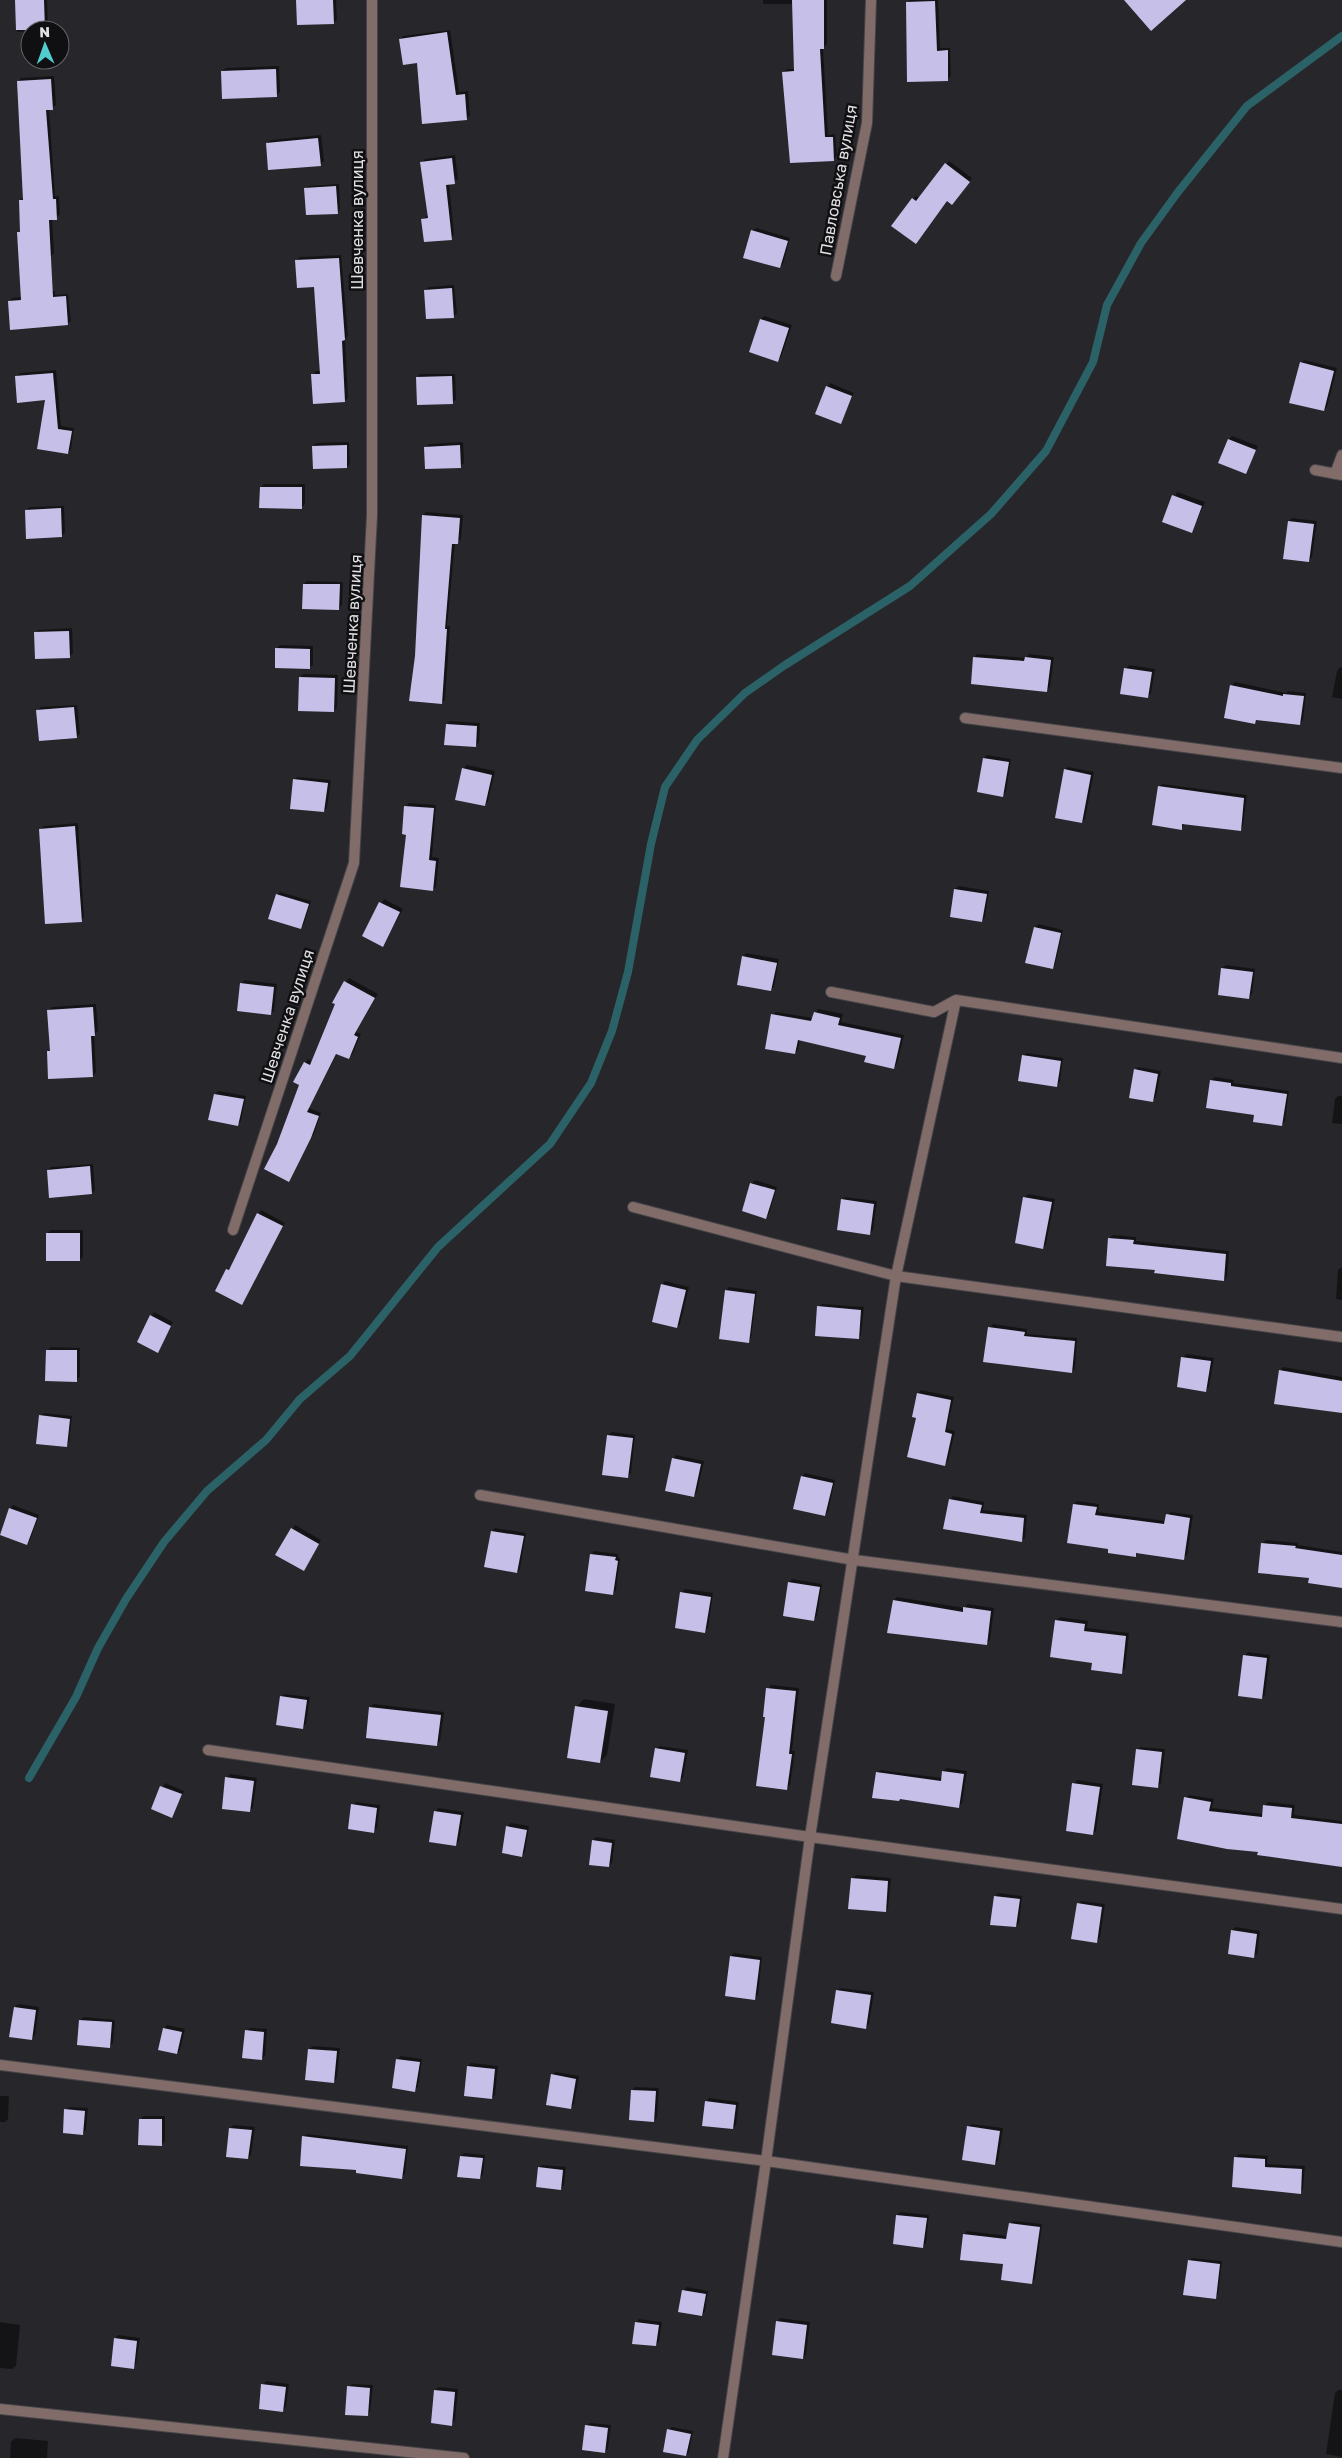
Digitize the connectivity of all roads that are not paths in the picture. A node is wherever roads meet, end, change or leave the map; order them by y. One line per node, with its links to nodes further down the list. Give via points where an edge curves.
1 (372, 0): 13 (street, Шевченка вулиця, via 372,515 354,863)
2 (871, 0): 3 (street, Павловська вулиця, via 867,123)
3 (836, 276)
4 (1342, 455): 6 (street)
5 (1315, 470): 6 (street)
6 (1339, 474)
7 (965, 718): 8 (street)
8 (1342, 768)
9 (831, 992): 10 (street, via 934,1012)
10 (956, 1000): 11 (street); 14 (street)
11 (1342, 1058)
12 (633, 1207): 14 (street)
13 (233, 1230)
14 (896, 1276): 15 (street); 17 (street)
15 (1342, 1337)
16 (480, 1495): 17 (street)
17 (854, 1560): 18 (street); 20 (street)
18 (1342, 1622)
19 (208, 1750): 20 (street)
20 (810, 1837): 21 (street); 23 (street)
21 (1342, 1909)
22 (0, 2065): 23 (street)
23 (766, 2161): 24 (street); 27 (street)
24 (1342, 2242)
25 (0, 2409): 26 (street)
26 (464, 2458)
27 (723, 2458)

